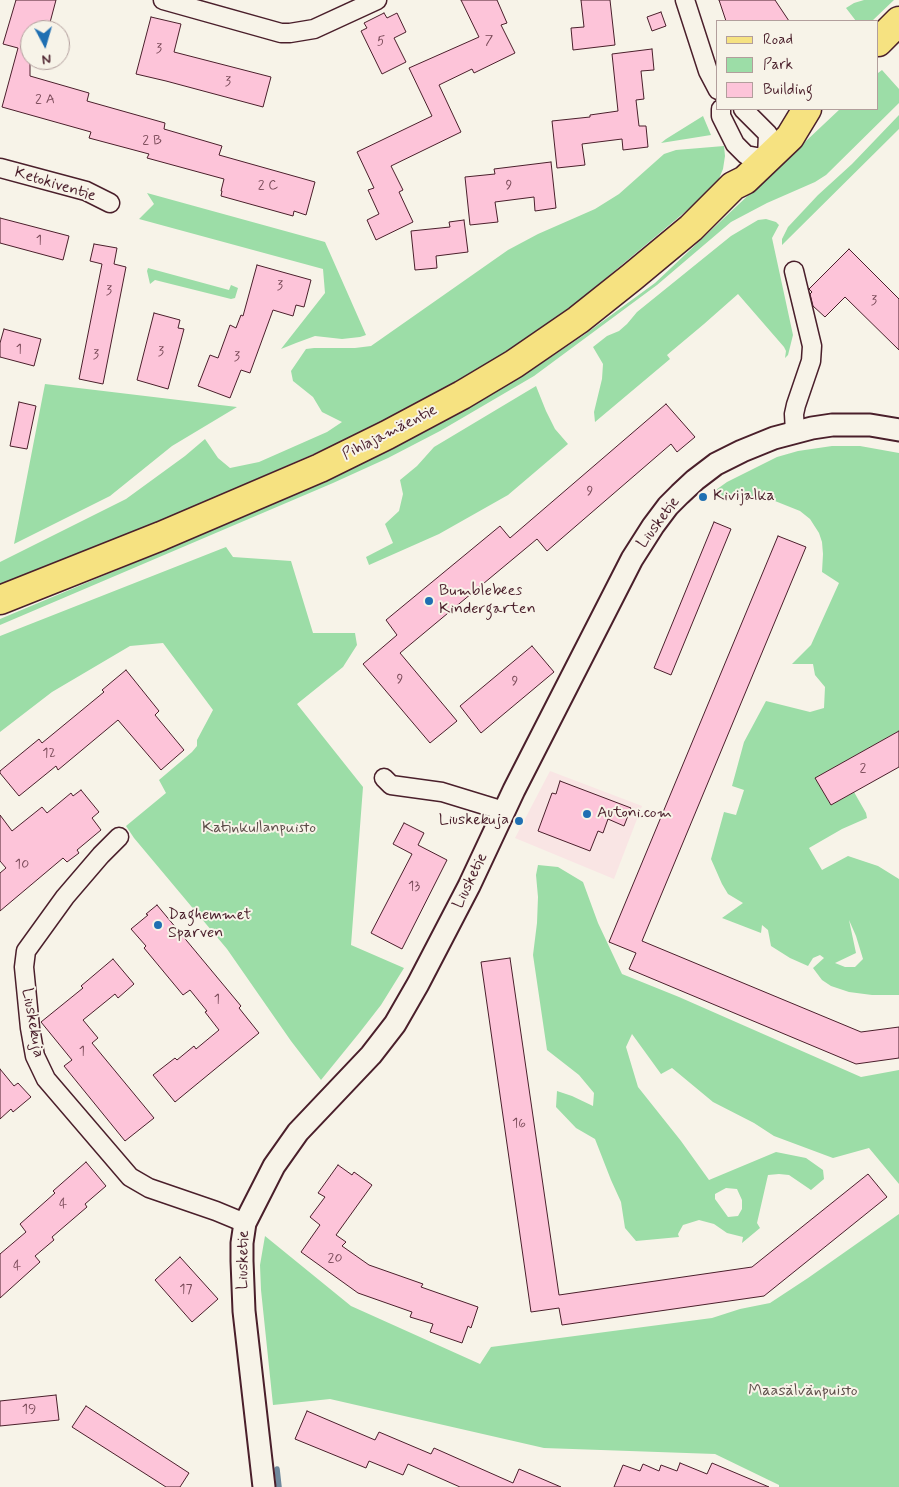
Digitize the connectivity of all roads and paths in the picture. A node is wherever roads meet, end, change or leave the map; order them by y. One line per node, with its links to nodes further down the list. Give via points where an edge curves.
1 (163, 0): 2 (street, via 290,33 314,29)
2 (377, 0)
3 (685, 0): 6 (street)
4 (899, 21): 5 (main road)
5 (879, 41)
6 (716, 86)
7 (721, 110): 10 (street, via 735,144)
8 (743, 110): 10 (street)
9 (806, 110): 10 (main road, Pihlajamäentie, via 790,137)
10 (760, 149): 16 (main road, Pihlajamäentie, via 745,180 733,186 691,228 632,277 578,320 462,395 320,468)
11 (0, 168): 12 (street, Ketokiventie, via 86,191)
12 (110, 203)
13 (794, 271): 15 (street, via 812,346 811,361 794,414)
14 (899, 430): 15 (street, Liusketie, via 855,424)
15 (795, 432): 18 (street, Liusketie, via 716,464 668,506 632,558)
16 (0, 600)
17 (384, 778): 18 (street, via 391,785 442,792)
18 (504, 810): 20 (street, Liusketie, via 440,943 395,1024 371,1055 298,1132 274,1166)
19 (119, 837): 20 (street, Liuskekuja, via 65,897 26,950 24,967 36,1056 46,1079 130,1177 149,1188)
20 (245, 1223): 21 (street, Liusketie, via 243,1294)
21 (264, 1487)

